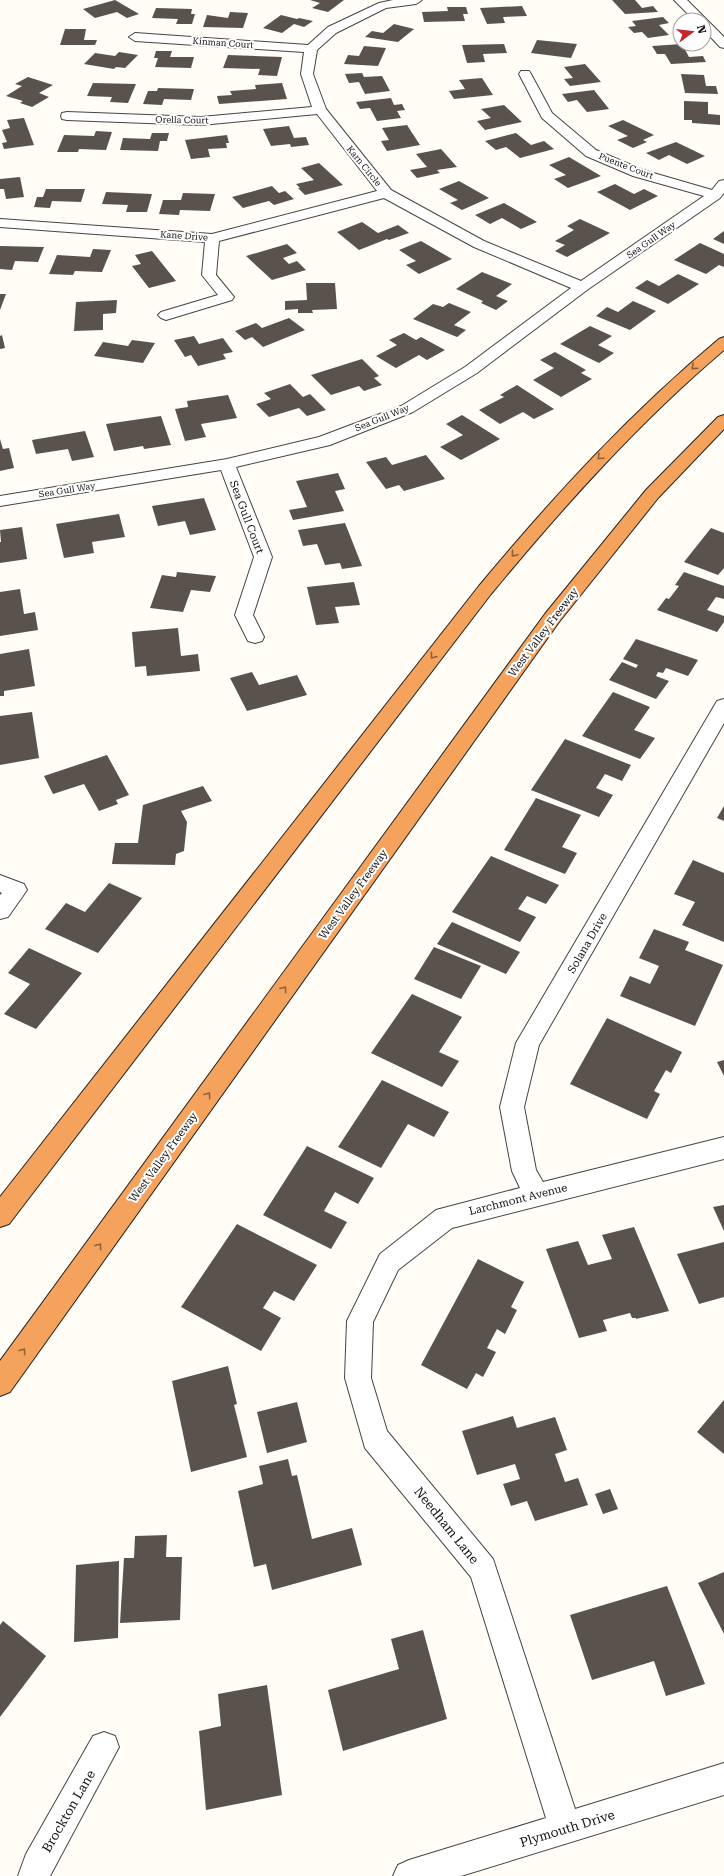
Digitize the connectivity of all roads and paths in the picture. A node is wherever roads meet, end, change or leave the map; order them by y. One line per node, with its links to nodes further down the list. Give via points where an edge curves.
1 (416, 0): 3 (street)
2 (680, 0): 4 (street)
3 (378, 3): 8 (street, via 332,30)
4 (693, 12)
5 (712, 31): 7 (street)
6 (135, 37): 8 (street, Kinman Court)
7 (724, 44)
8 (311, 49): 10 (street, Karn Circle, via 307,74)
9 (524, 74): 12 (street, Puente Court, via 547,115 591,153 638,173)
10 (320, 110): 11 (street, Orella Court, via 201,121); 13 (street, Karn Circle)
11 (67, 116)
12 (720, 190): 16 (street, Sea Gull Way)
13 (386, 194): 15 (street, Kane Drive); 16 (street, Karn Circle, via 479,244)
14 (0, 223): 15 (street, Kane Drive)
15 (212, 238): 17 (street, via 209,275 227,297)
16 (582, 287): 20 (street, Sea Gull Way, via 471,370 407,409 324,441)
17 (166, 315)
18 (724, 342): 28 (highway, one-way to 28, via 625,432 557,504 503,567)
19 (724, 420): 30 (highway, West Valley Freeway, one-way to 19, via 552,618 652,494)
20 (227, 464): 21 (street, Sea Gull Way); 22 (street, Sea Gull Court, via 263,557 244,615)
21 (0, 501)
22 (255, 637)
23 (724, 706): 27 (street, Solana Drive, via 528,1043 512,1107 524,1171)
24 (0, 882): 25 (street, via 16,890)
25 (0, 911)
26 (724, 1148): 27 (street, Larchmont Avenue)
27 (536, 1194): 29 (street, Larchmont Avenue, via 445,1218 389,1262)
28 (0, 1216)
29 (360, 1321): 33 (street, Needham Lane, via 358,1378 375,1438 483,1569)
30 (0, 1383)
31 (104, 1747): 34 (street, Brockton Lane, via 37,1865)
32 (724, 1779): 33 (street, Plymouth Drive)
33 (565, 1829): 35 (street, Plymouth Drive)
34 (34, 1876)
35 (409, 1876)

